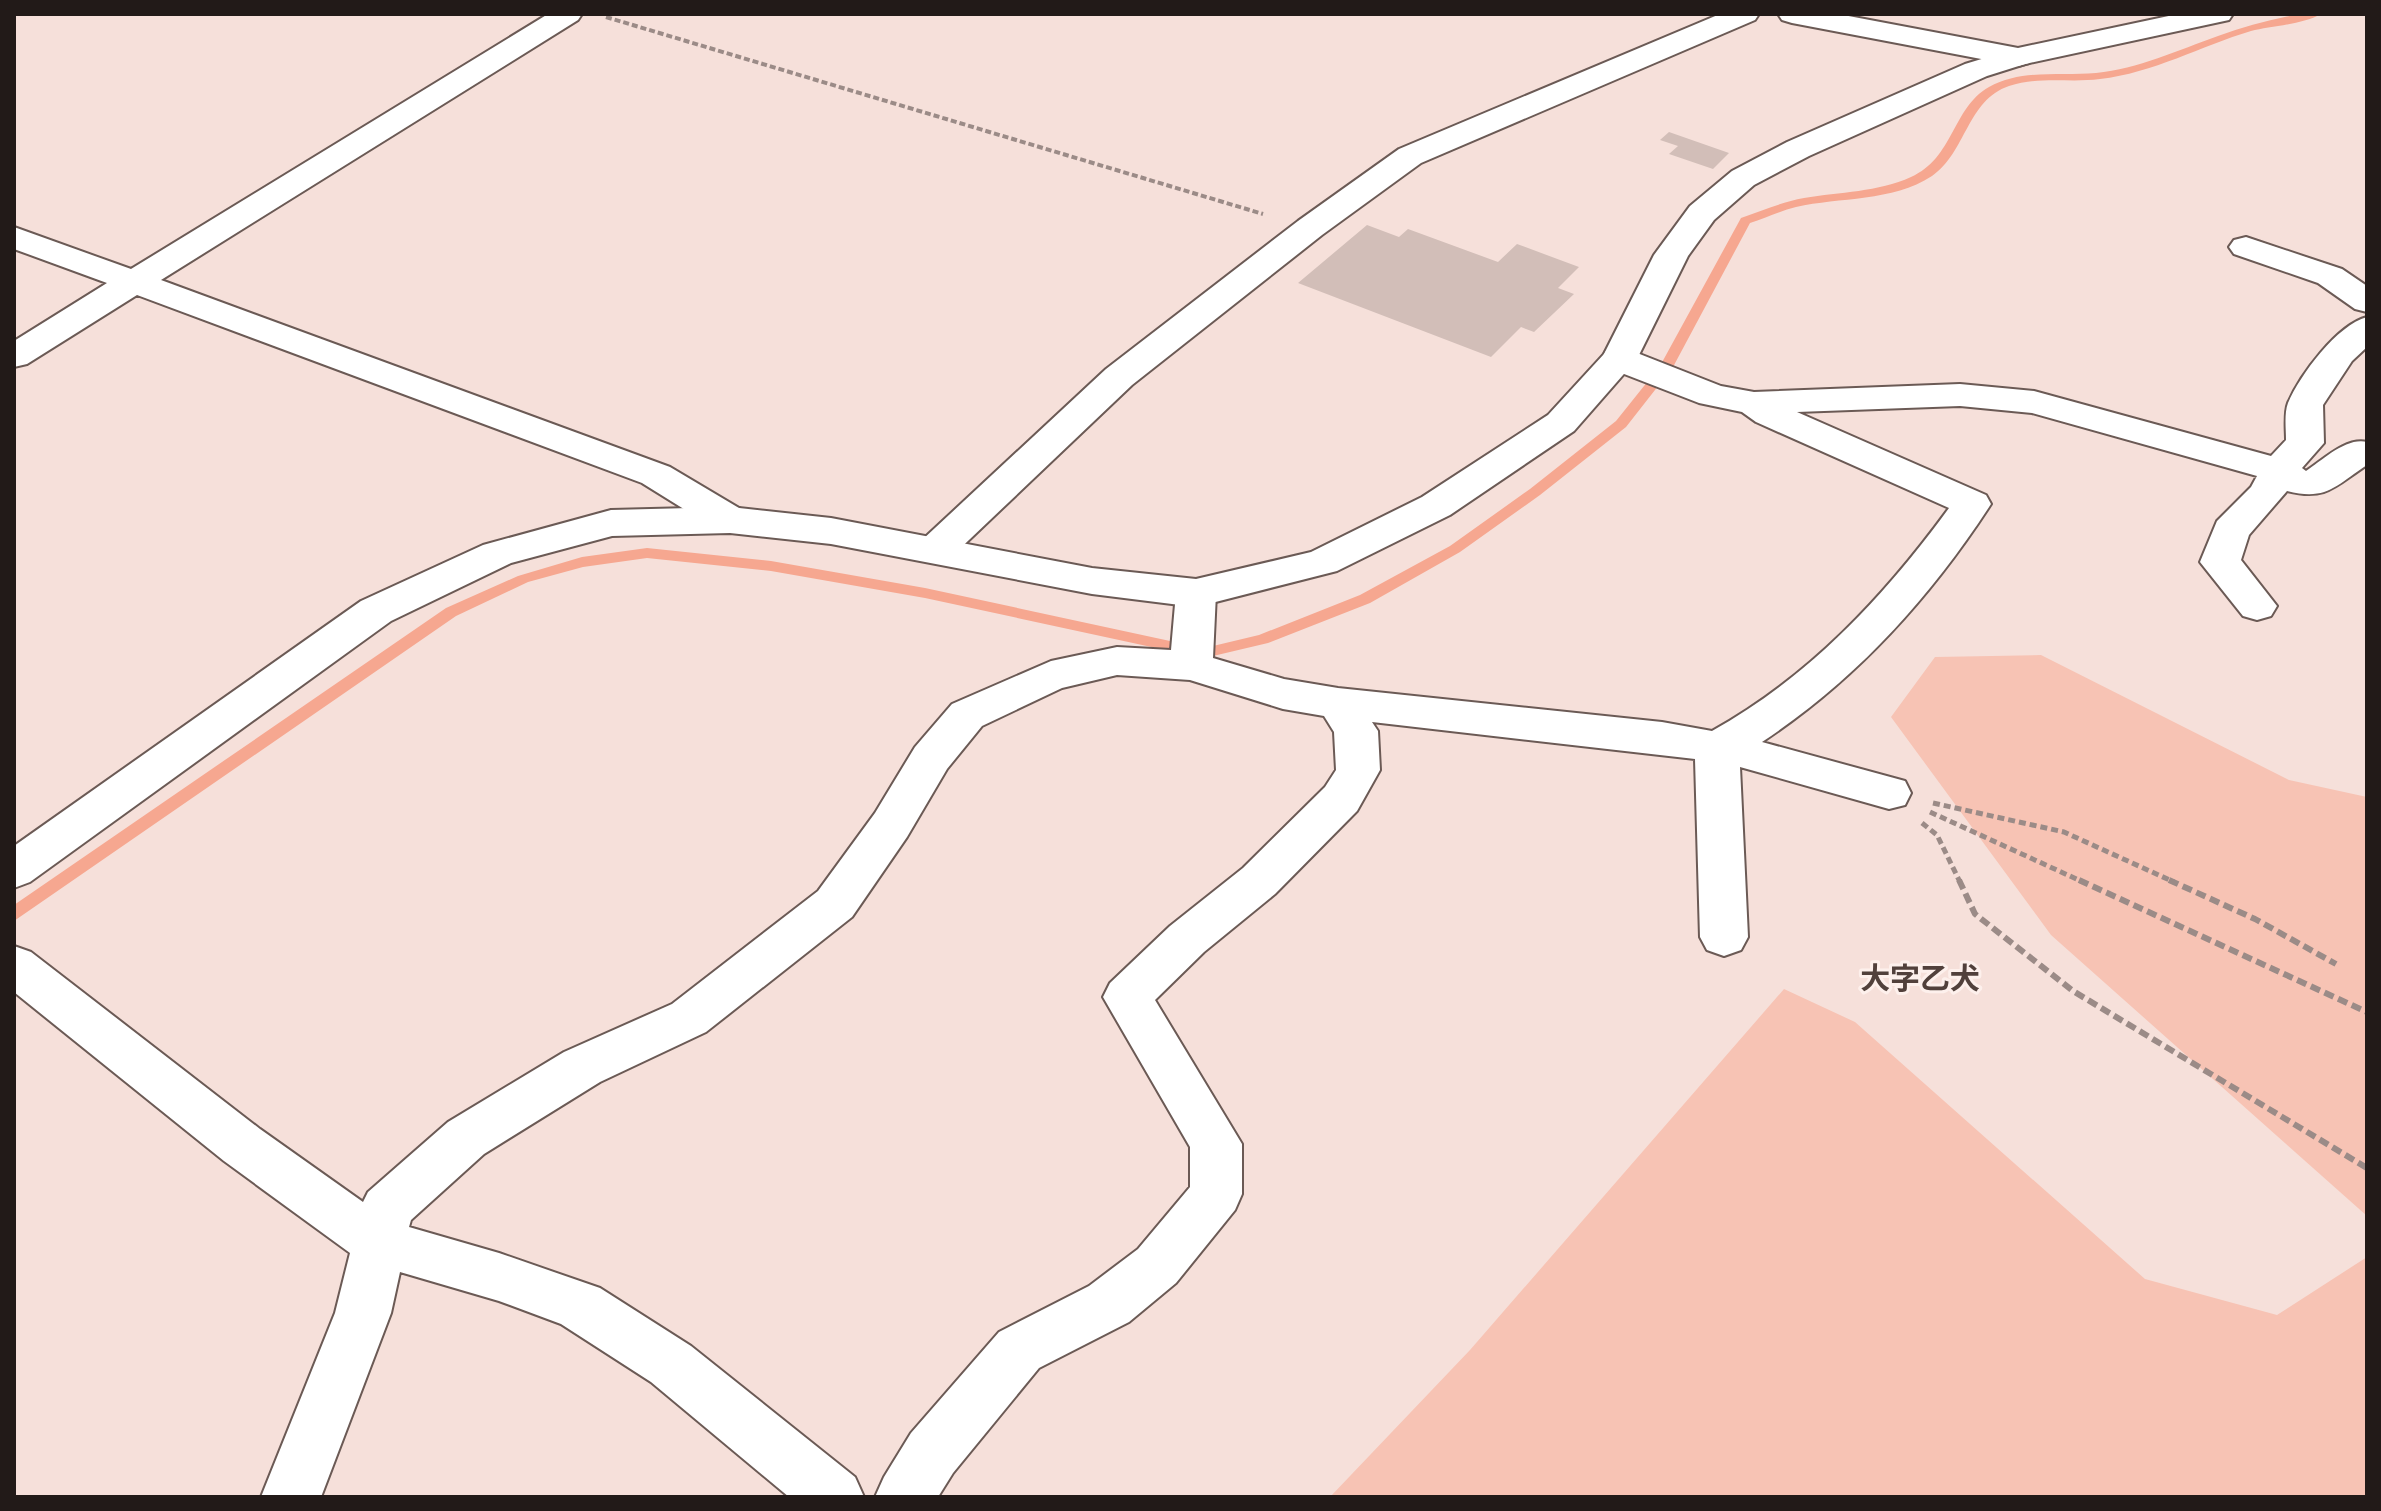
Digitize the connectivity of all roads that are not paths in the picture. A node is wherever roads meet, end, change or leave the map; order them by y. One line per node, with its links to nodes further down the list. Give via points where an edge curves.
1 (568, 14): 8 (street)
2 (1745, 14): 17 (street, via 1410,156 1119,377)
3 (1792, 14): 5 (street)
4 (2219, 14): 5 (street)
5 (2018, 57): 12 (street, via 1895,105 1743,178 1702,213 1671,255 1655,292)
6 (14, 237): 8 (street)
7 (2246, 247): 9 (street, via 2330,276)
8 (135, 280): 11 (street); 16 (street, via 656,475)
9 (2367, 302)
10 (2367, 328): 15 (street, via 2338,354 2305,405 2305,443)
11 (14, 356)
12 (1648, 370): 13 (street, via 1712,395); 19 (street, via 1436,506)
13 (1754, 403): 15 (street, via 1960,395 2034,402); 21 (street, via 1972,504 1903,597 1850,649 1758,727)
14 (2360, 452): 15 (street, via 2311,485)
15 (2279, 470): 18 (street, via 2267,493 2231,530 2220,562)
16 (730, 520): 17 (street); 23 (street, via 611,523 497,554 376,611)
17 (935, 550): 19 (street, via 1092,581)
18 (2257, 606)
19 (1193, 636): 20 (street, via 1283,694); 26 (street, via 1051,676 967,715 931,758 835,904 689,1018 582,1067 466,1138 387,1208)
20 (1338, 703): 21 (street); 29 (street, via 1356,731 1358,770 1341,799 1259,881 1127,997 1216,1144 1216,1194 1157,1266 1109,1304 1019,1350 932,1453)
21 (1717, 748): 22 (street); 24 (street)
22 (1889, 793)
23 (14, 870)
24 (1724, 937)
25 (14, 965): 26 (street, via 242,1145)
26 (377, 1242): 27 (street, via 363,1313); 28 (street, via 580,1306 671,1364)
27 (291, 1497)
28 (834, 1497)
29 (905, 1497)

